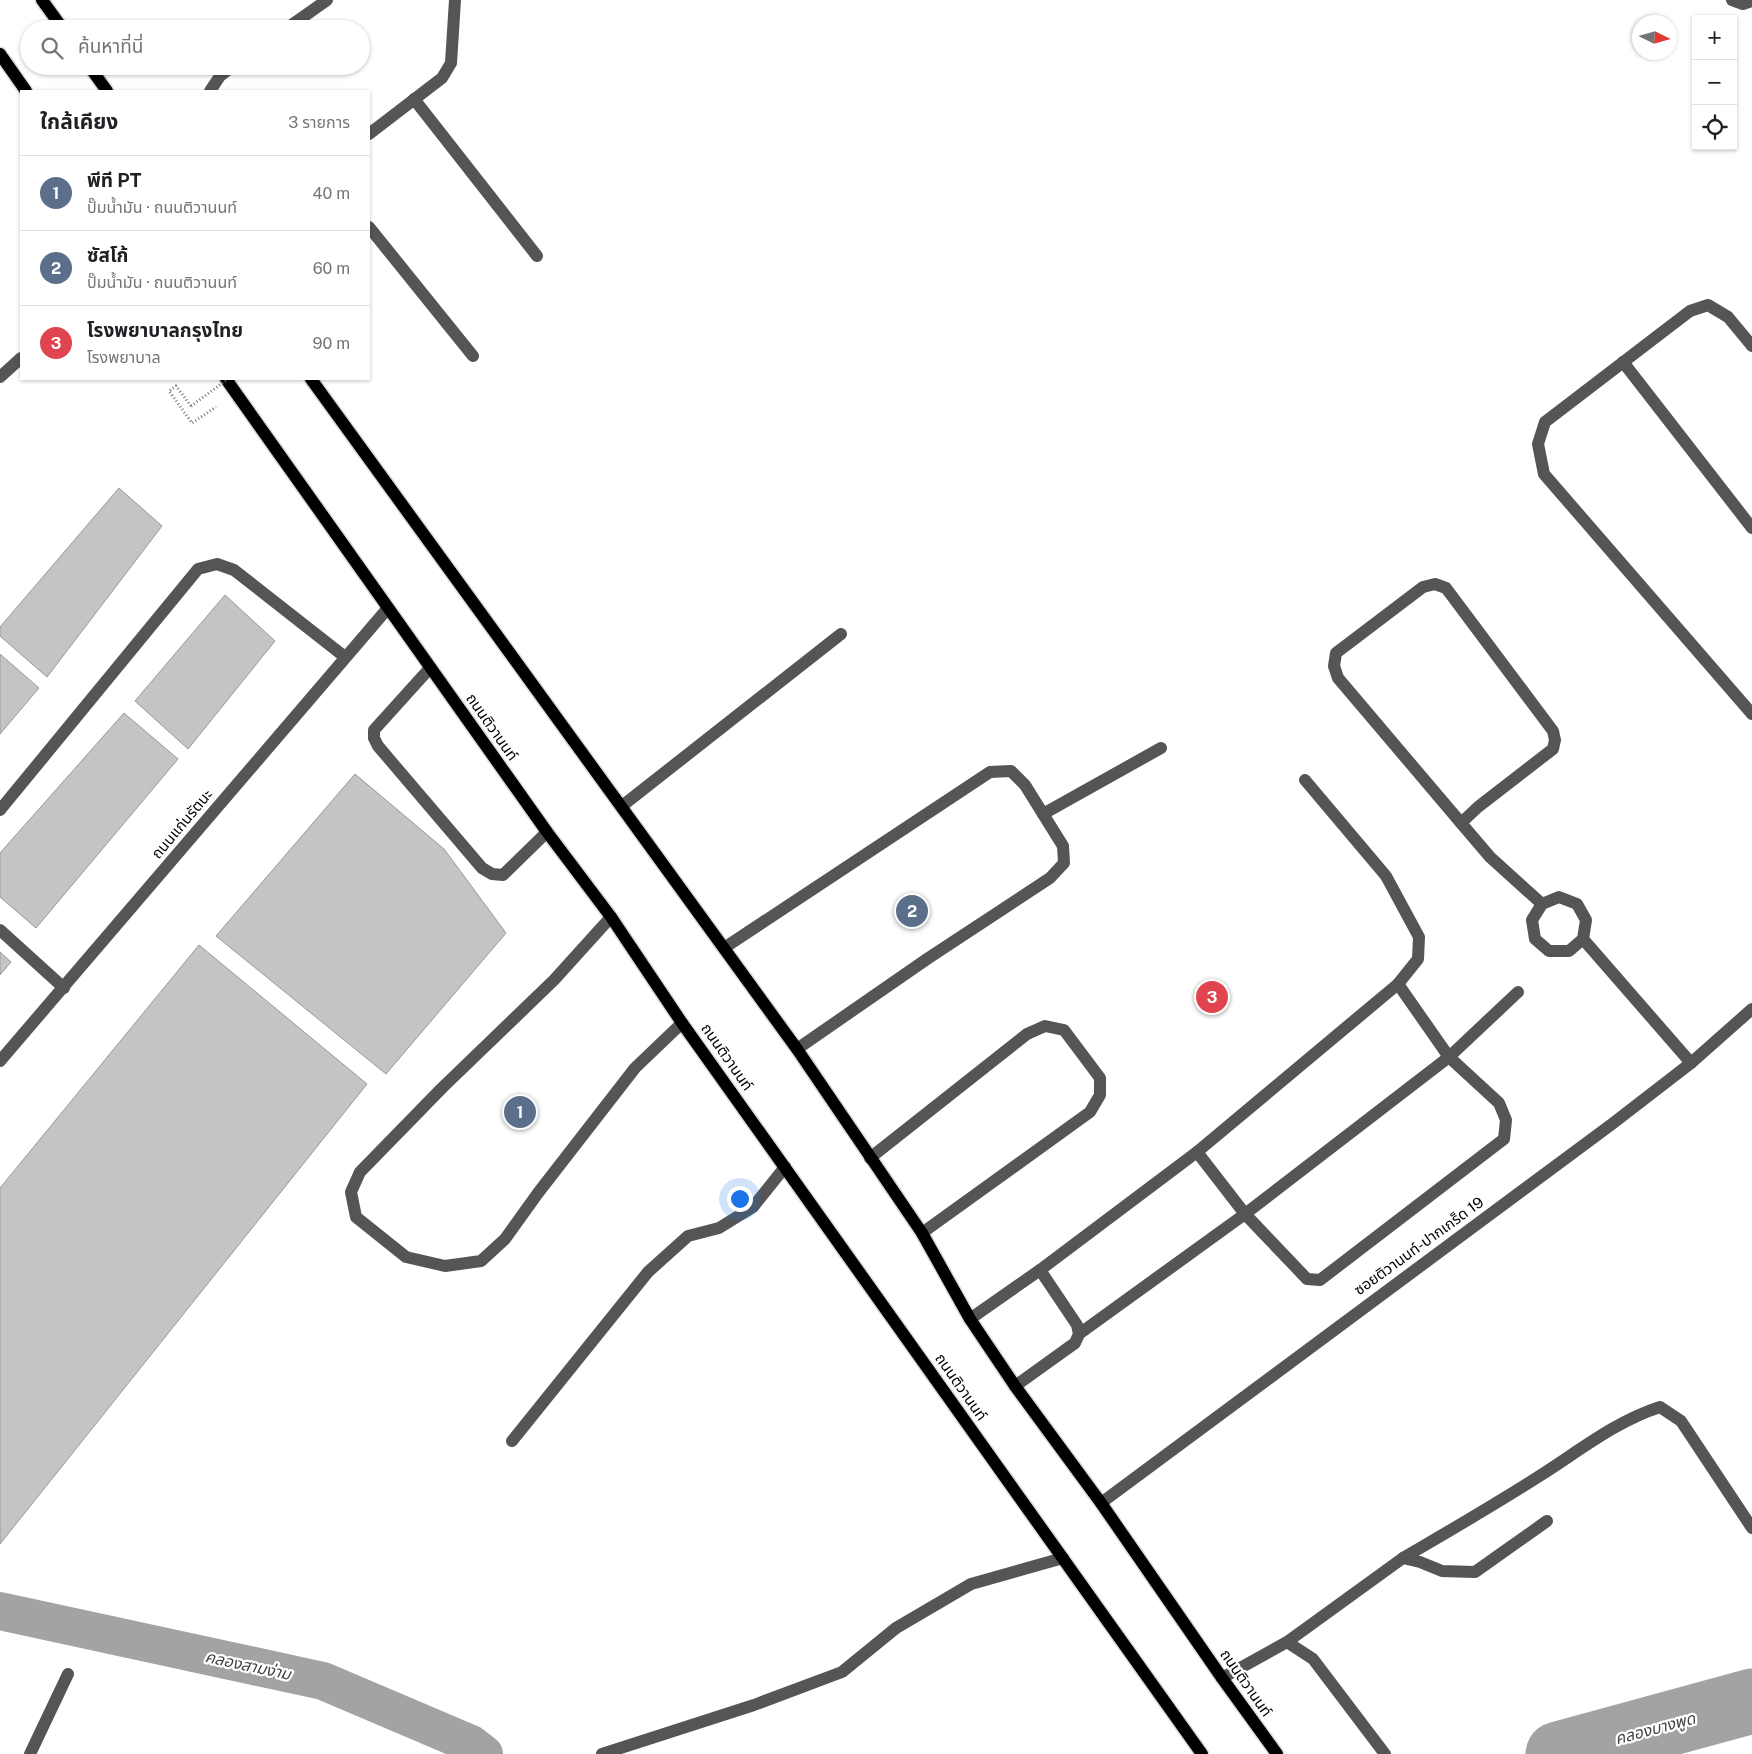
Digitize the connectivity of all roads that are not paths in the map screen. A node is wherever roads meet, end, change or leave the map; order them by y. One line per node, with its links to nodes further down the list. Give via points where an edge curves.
1 (42, 0): 6 (main road)
2 (327, 0): 7 (street)
3 (455, 0): 14 (street, via 451,63 442,78)
4 (1732, 0): 5 (street, via 1742,4)
5 (1752, 1)
6 (56, 20)
7 (299, 20)
8 (0, 54): 11 (main road)
9 (95, 75): 12 (main road)
10 (221, 75): 13 (street)
11 (25, 90)
12 (106, 90)
13 (211, 90)
14 (414, 99): 15 (street); 17 (street)
15 (370, 133)
16 (370, 229): 19 (street)
17 (537, 256)
18 (1752, 346): 21 (street, via 1728,317 1708,305 1690,311)
19 (473, 356)
20 (20, 359): 22 (street)
21 (1623, 362): 25 (street); 30 (street, via 1545,422 1538,444 1544,474)
22 (0, 376)
23 (228, 380): 26 (main road, ถนนติวานนท์)
24 (313, 380): 33 (main road, ถนนติวานนท์)
25 (1752, 528)
26 (388, 608): 28 (street, ถนนแก่นรัตนะ); 29 (main road, ถนนติวานนท์)
27 (841, 634): 33 (street)
28 (346, 657): 34 (street, via 234,570 217,564 198,569); 44 (street, ถนนแก่นรัตนะ)
29 (430, 668): 37 (main road, ถนนติวานนท์); 37 (street, via 374,730 378,746 482,868 492,874 503,875)
30 (1752, 714)
31 (1161, 748): 35 (street)
32 (1305, 780): 43 (street, via 1386,876 1419,937 1418,959)
33 (622, 806): 42 (main road, ถนนติวานนท์)
34 (0, 810)
35 (1043, 814): 42 (street, via 1025,784 1011,772 990,772); 48 (street, via 1063,846 1064,863 1050,878)
36 (1461, 823): 36 (street, via 1553,749 1555,740 1553,731 1446,588 1434,584 1423,587 1336,653 1334,666 1338,678); 38 (street, via 1490,857)
37 (547, 832): 39 (main road, ถนนติวานนท์)
38 (1542, 904): 41 (street, via 1559,897 1577,904 1586,920); 41 (street, via 1532,920 1536,939 1549,951 1569,951)
39 (611, 917): 47 (main road, ถนนติวานนท์); 47 (street, via 554,980 360,1172 351,1192 356,1217 406,1257 445,1266 481,1261 506,1239 636,1068)
40 (0, 930): 44 (street)
41 (1583, 939): 51 (street)
42 (724, 948): 48 (main road, ถนนติวานนท์)
43 (1398, 984): 49 (street); 52 (street)
44 (64, 988): 50 (street, ถนนแก่นรัตนะ)
45 (1518, 992): 49 (street)
46 (1752, 1010): 51 (street, ซอยติวานนท์-ปากเกร็ด 19)
47 (682, 1023): 54 (main road, ถนนติวานนท์)
48 (797, 1049): 53 (main road, ถนนติวานนท์)
49 (1449, 1057): 55 (street); 55 (street, via 1499,1103 1506,1120 1504,1139 1320,1280 1307,1279)
50 (0, 1062)
51 (1691, 1064): 62 (street, ซอยติวานนท์-ปากเกร็ด 19)
52 (1198, 1152): 55 (street); 57 (street)
53 (870, 1158): 56 (main road, ถนนติวานนท์); 56 (street, via 1027,1034 1045,1026 1064,1030 1100,1078 1100,1095 1090,1112)
54 (785, 1167): 61 (street, via 753,1207 719,1228 688,1236 648,1272); 65 (main road, ถนนติวานนท์)
55 (1245, 1214): 59 (street)
56 (922, 1233): 58 (main road, ถนนติวานนท์)
57 (1040, 1270): 58 (street); 59 (street, via 1077,1325)
58 (970, 1319): 60 (main road, ถนนติวานนท์)
59 (1079, 1334): 60 (street, via 1075,1343)
60 (1015, 1386): 62 (main road, ถนนติวานนท์)
61 (512, 1441)
62 (1100, 1503): 69 (main road, ถนนติวานนท์)
63 (1546, 1521): 66 (street, via 1475,1572 1442,1571)
64 (1752, 1528): 66 (street, via 1681,1422 1660,1407 1643,1412 1594,1439 1541,1475)
65 (1062, 1558): 71 (street, via 970,1584 896,1628 842,1672 754,1705); 72 (main road, ถนนติวานนท์)
66 (1403, 1558): 67 (street)
67 (1287, 1642): 69 (street); 74 (street, via 1313,1660)
68 (68, 1674): 70 (street)
69 (1222, 1678): 73 (main road, ถนนติวานนท์)
70 (30, 1754)
71 (602, 1754)
72 (1202, 1754)
73 (1277, 1754)
74 (1385, 1754)

